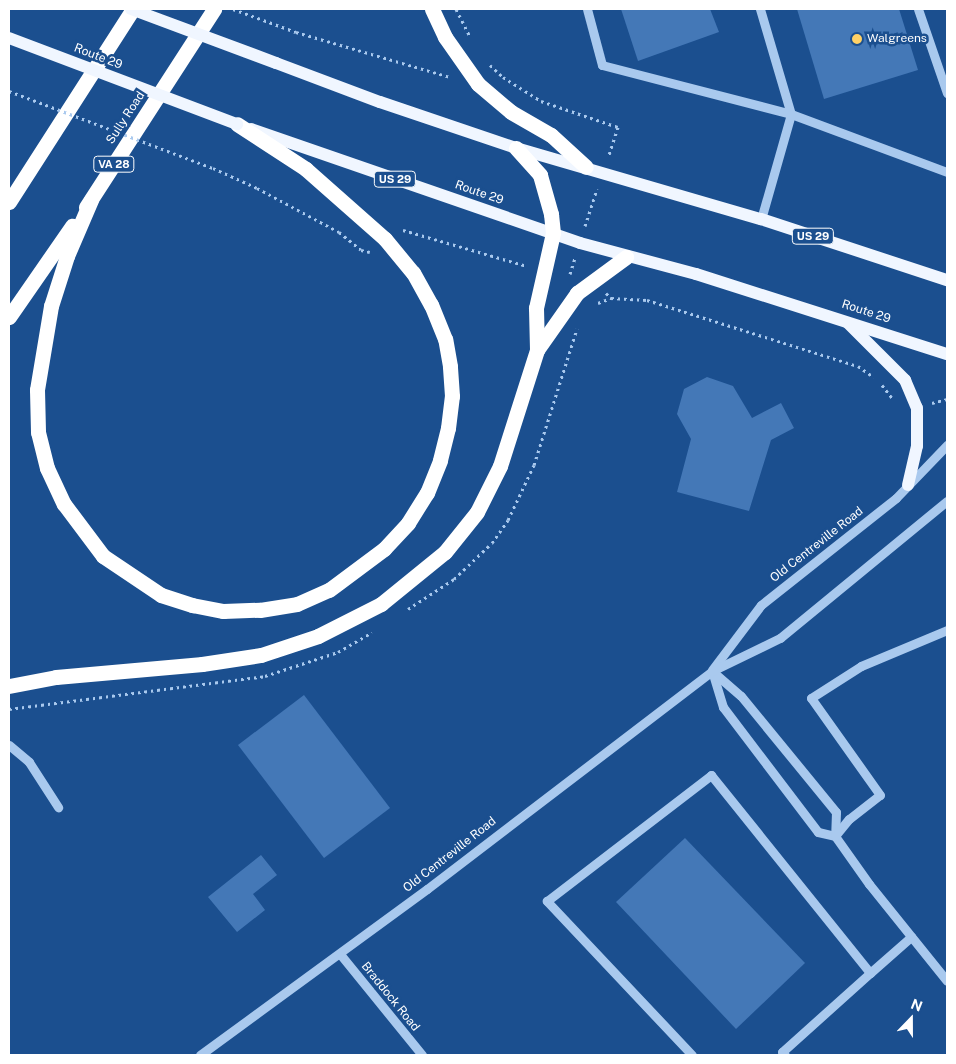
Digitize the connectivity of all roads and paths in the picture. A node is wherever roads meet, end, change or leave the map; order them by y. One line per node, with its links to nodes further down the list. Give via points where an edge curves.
1 (132, 9): 14 (main road, US 29, bridge, via 380,102); 18 (highway)
2 (214, 9): 20 (highway, Sully Road / VA 28)
3 (233, 9): 9 (path, via 444,78 453,77)
4 (432, 9): 9 (highway)
5 (587, 9): 12 (street, via 602,65)
6 (760, 9): 12 (street)
7 (918, 9): 11 (street)
8 (9, 38): 13 (main road, Route 29 / US 29, bridge)
9 (465, 68): 15 (highway, via 478,84 511,112 551,135)
10 (9, 91): 16 (path, bridge)
11 (947, 93)
12 (791, 114): 17 (street); 22 (street)
13 (237, 124): 20 (highway, via 306,170 385,238 413,273 445,339 452,396 440,460 427,493 408,524 384,549 329,590 297,604 260,610 223,611 192,605 162,595 103,556 64,504 47,468 38,432 37,390 51,306 67,256); 23 (main road, Route 29 / US 29)
14 (516, 148): 15 (main road, US 29); 23 (highway, via 540,175 548,196)
15 (586, 167): 22 (main road, US 29)
16 (213, 168)
17 (947, 172)
18 (28, 173): 19 (highway); 21 (highway)
19 (9, 195)
20 (91, 200): 26 (highway, Sully Road / VA 28)
21 (9, 202)
22 (761, 219): 25 (main road, US 29)
23 (553, 233): 24 (main road, Route 29 / US 29); 28 (highway, via 536,308)
24 (626, 256): 27 (main road, Route 29 / US 29); 28 (highway, via 577,293)
25 (947, 280)
26 (9, 317)
27 (845, 320): 29 (main road, Route 29 / US 29); 31 (main road, via 905,380 916,408 917,446)
28 (537, 350): 35 (highway, via 489,493 445,552 380,604 318,636 261,655 202,664 56,677)
29 (947, 354)
30 (947, 446): 31 (street, Old Centreville Road)
31 (908, 485): 34 (street, Old Centreville Road, via 859,529 761,604)
32 (947, 501): 34 (street, Old Centreville Road, via 780,638)
33 (947, 630): 38 (street, via 861,666 811,698 880,794 849,819)
34 (712, 671): 38 (street, via 723,707 818,832); 38 (street, via 741,696 836,812); 40 (street, Old Centreville Road)
35 (9, 686)
36 (9, 745): 37 (street, via 26,758)
37 (58, 807)
38 (835, 836): 39 (street)
39 (911, 937): 41 (street); 42 (street)
40 (340, 954): 43 (street, Old Centreville Road); 44 (street, Braddock Road)
41 (870, 973): 45 (street, via 711,774 546,901); 46 (street, via 782,1052)
42 (947, 981)
43 (200, 1055)
44 (422, 1055)
45 (692, 1055)
46 (785, 1055)

